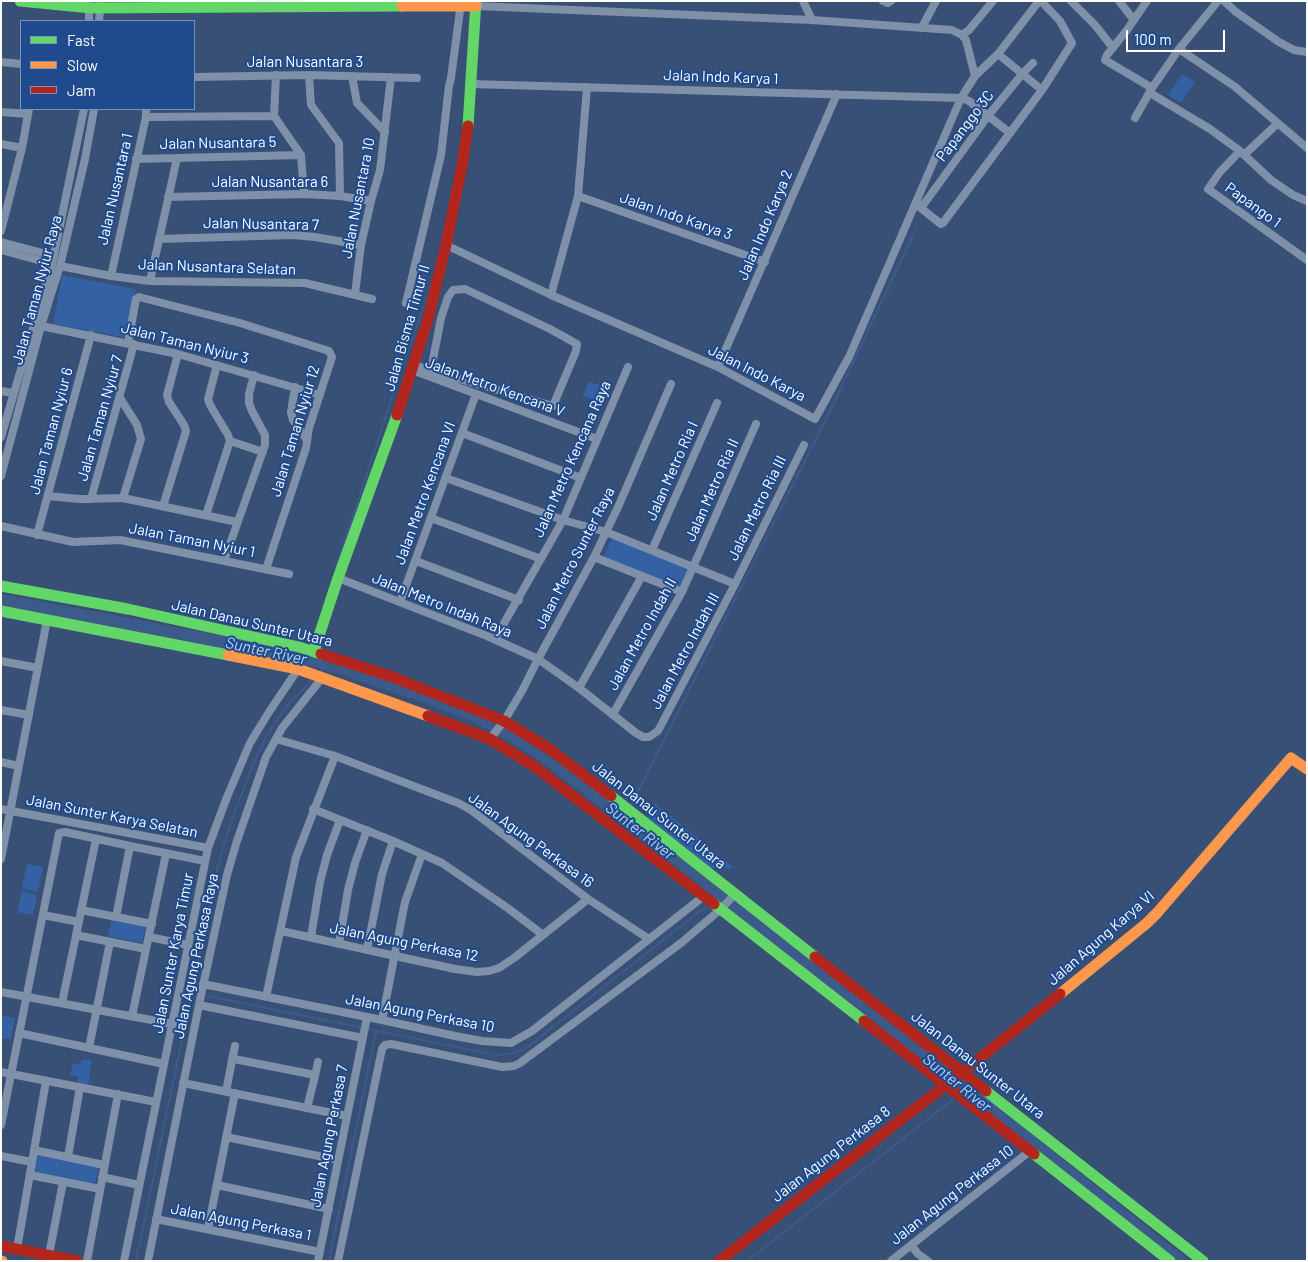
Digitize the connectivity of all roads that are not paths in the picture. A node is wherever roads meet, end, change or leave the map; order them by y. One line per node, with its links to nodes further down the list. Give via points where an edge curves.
1 (20, 1): 14 (main road)
2 (803, 1): 17 (street)
3 (883, 1): 4 (street)
4 (891, 1)
5 (936, 1): 19 (street)
6 (993, 1): 20 (street, via 970,30)
7 (1040, 1): 24 (street, Jalan Indo Karya); 38 (street, via 1060,21 1072,43)
8 (1071, 1): 21 (street)
9 (1120, 1): 18 (street)
10 (1147, 1): 18 (street)
11 (1224, 1): 23 (street, via 1279,42)
12 (1214, 3): 22 (street)
13 (467, 4): 14 (main road); 17 (street); 36 (main road, Jalan Bisma Timur II); 84 (street, via 449,86 441,155)
14 (95, 6): 15 (street); 16 (street)
15 (89, 20)
16 (99, 20)
17 (812, 20): 19 (street)
18 (1134, 20): 21 (street)
19 (922, 27): 20 (street, via 952,30)
20 (962, 35): 32 (street)
21 (1112, 48): 39 (street, via 1105,58 1107,62)
22 (1179, 49): 39 (street); 50 (street, via 1234,86)
23 (1307, 52)
24 (998, 54): 28 (street); 32 (street, Jalan Indo Karya)
25 (1, 62): 27 (street)
26 (1033, 63): 28 (street, Papanggo 3C)
27 (20, 64)
28 (1023, 73): 38 (street); 48 (street, Papanggo 3C)
29 (309, 75): 30 (street, Jalan Nusantara 3); 31 (street, Jalan Nusantara 3); 63 (street, via 311,105 339,143)
30 (276, 76): 33 (street, Jalan Nusantara 3); 47 (street)
31 (352, 76): 34 (street, Jalan Nusantara 3); 51 (street, via 355,98)
32 (975, 76): 41 (street, Jalan Indo Karya)
33 (195, 77)
34 (391, 77): 35 (street, Jalan Nusantara 3); 51 (street, Jalan Nusantara 10)
35 (417, 78)
36 (471, 84): 37 (street, Jalan Indo Karya 1); 73 (main road, Jalan Bisma Timur II, via 463,160)
37 (587, 87): 40 (street, Jalan Indo Karya 1); 64 (street)
38 (1042, 90): 52 (street)
39 (1151, 90): 49 (street); 56 (street)
40 (837, 94): 41 (street, Jalan Indo Karya 1); 77 (street, Jalan Indo Karya 2)
41 (965, 99): 48 (street); 68 (street, Jalan Indo Karya)
42 (84, 110): 76 (street)
43 (94, 110): 76 (street, Jalan Taman Nyiur Raya, via 86,153)
44 (28, 111): 45 (street); 54 (street)
45 (1, 112)
46 (146, 113): 47 (street); 59 (street, Jalan Nusantara 1)
47 (274, 116): 57 (street)
48 (988, 116): 52 (street); 68 (street, Papanggo 3C)
49 (1135, 118)
50 (1278, 123): 55 (street); 56 (street)
51 (385, 132): 66 (street, Jalan Nusantara 10, via 380,170)
52 (1010, 133): 68 (street, via 943,223)
53 (1, 144): 54 (street)
54 (22, 148): 61 (street)
55 (1307, 148)
56 (1242, 153): 67 (street, via 1271,180); 75 (street, Papango 1, via 1220,172 1208,188)
57 (301, 155): 58 (street, Jalan Nusantara 5); 62 (street)
58 (177, 158): 59 (street, Jalan Nusantara 5); 65 (street)
59 (136, 159): 78 (street, Jalan Nusantara 1)
60 (1, 192): 61 (street)
61 (10, 194): 69 (street)
62 (304, 194): 63 (street, Jalan Nusantara 6); 65 (street, Jalan Nusantara 6)
63 (340, 196): 66 (street, Jalan Nusantara 6)
64 (578, 196): 77 (street, Jalan Indo Karya 3); 81 (street)
65 (168, 198): 70 (street)
66 (371, 201): 72 (street, Jalan Nusantara 10)
67 (1307, 201)
68 (918, 206): 93 (street, Jalan Indo Karya, via 849,357 815,419)
69 (1, 231)
70 (159, 239): 72 (street, Jalan Nusantara 7, via 293,235); 79 (street)
71 (1, 242): 76 (street)
72 (361, 244): 80 (street, Jalan Nusantara 10)
73 (446, 245): 81 (street, Jalan Indo Karya); 85 (main road, Jalan Bisma Timur II)
74 (1, 250): 76 (street)
75 (1307, 260)
76 (56, 262): 78 (street, Jalan Nusantara Selatan); 87 (street, Jalan Taman Nyiur Raya); 100 (street)
77 (765, 262): 93 (street, Jalan Indo Karya 2)
78 (111, 276): 79 (street, Jalan Nusantara Selatan)
79 (150, 280): 80 (street, Jalan Nusantara Selatan, via 305,283)
80 (355, 294): 83 (street, Jalan Nusantara Selatan)
81 (551, 295): 93 (street, Jalan Indo Karya)
82 (136, 299): 89 (street, Jalan Taman Nyiur 7); 102 (street, Jalan Taman Nyiur 12, via 139,297 240,323 328,349 332,357)
83 (372, 299)
84 (406, 303)
85 (429, 316): 86 (street); 94 (main road, Jalan Bisma Timur II)
86 (441, 321): 95 (street); 95 (street, via 452,292 465,289 574,342 576,351 553,406)
87 (41, 326): 88 (street, Jalan Taman Nyiur 3); 113 (street, Jalan Taman Nyiur Raya)
88 (90, 335): 89 (street, Jalan Taman Nyiur 3); 116 (street, Jalan Taman Nyiur 6)
89 (131, 344): 90 (street, Jalan Taman Nyiur 3); 103 (street, Jalan Taman Nyiur 7)
90 (178, 354): 91 (street, Jalan Taman Nyiur 3); 119 (street, via 167,395 186,431)
91 (217, 365): 96 (street, Jalan Taman Nyiur 3); 110 (street, via 208,399)
92 (628, 367): 109 (street, Jalan Metro Kencana Raya)
93 (718, 367)
94 (413, 368): 95 (street); 101 (street, Jalan Metro Kencana V); 136 (main road, Jalan Bisma Timur II)
95 (431, 370)
96 (254, 375): 98 (street, Jalan Taman Nyiur 3); 112 (street, via 249,403 265,435)
97 (671, 384): 125 (street, Jalan Metro Sunter Raya)
98 (295, 387): 102 (street, Jalan Taman Nyiur 3); 108 (street, via 291,412)
99 (1, 391): 100 (street)
100 (13, 394): 107 (street)
101 (476, 394): 106 (street, Jalan Metro Kencana VI); 109 (street, Jalan Metro Kencana V)
102 (320, 395): 108 (street, Jalan Taman Nyiur 12)
103 (120, 398): 117 (street, via 141,439); 118 (street, Jalan Taman Nyiur 7)
104 (717, 403): 127 (street, Jalan Metro Ria I)
105 (756, 424): 132 (street, Jalan Metro Ria II)
106 (462, 433): 114 (street, Jalan Metro Kencana VI); 115 (street)
107 (1, 437)
108 (307, 440): 133 (street, Jalan Taman Nyiur 12)
109 (597, 440): 115 (street, Jalan Metro Kencana Raya)
110 (230, 441): 112 (street); 120 (street)
111 (804, 445): 137 (street, Jalan Metro Ria III)
112 (263, 452): 123 (street)
113 (1, 476)
114 (446, 478): 121 (street, Jalan Metro Kencana VI); 122 (street)
115 (581, 478): 122 (street, Jalan Metro Kencana Raya)
116 (48, 496): 118 (street); 126 (street, Jalan Taman Nyiur 6)
117 (123, 498): 118 (street); 119 (street)
118 (91, 499)
119 (164, 506): 120 (street)
120 (206, 515): 123 (street)
121 (431, 518): 129 (street); 131 (street, Jalan Metro Kencana VI)
122 (563, 520): 125 (street); 129 (street, Jalan Metro Kencana Raya)
123 (237, 522): 130 (street)
124 (1, 526): 126 (street, Jalan Taman Nyiur 1)
125 (606, 532): 127 (street); 128 (street, Jalan Metro Sunter Raya)
126 (37, 535): 130 (street, Jalan Taman Nyiur 1, via 80,543 120,540)
127 (652, 550): 132 (street)
128 (594, 557): 135 (street); 146 (street, Jalan Metro Sunter Raya)
129 (542, 559): 140 (street, Jalan Metro Kencana Raya)
130 (224, 561): 133 (street, Jalan Taman Nyiur 1)
131 (416, 561): 140 (street); 141 (street, Jalan Metro Kencana VI)
132 (694, 567): 137 (street); 139 (street, Jalan Metro Indah II)
133 (266, 569): 134 (street, Jalan Taman Nyiur 1)
134 (289, 574)
135 (642, 576): 139 (street); 151 (street)
136 (338, 578): 141 (street, Jalan Metro Indah Raya); 145 (main road, Jalan Bisma Timur II)
137 (735, 584): 156 (street, Jalan Metro Indah III)
138 (1, 586): 145 (main road, Jalan Danau Sunter Utara, via 128,609)
139 (682, 592): 153 (street, Jalan Metro Indah II)
140 (518, 600): 144 (street, Jalan Metro Kencana Raya)
141 (400, 602): 144 (street, Jalan Metro Indah Raya)
142 (1, 611): 143 (main road)
143 (47, 620): 148 (street); 149 (main road)
144 (495, 639): 146 (street, Jalan Metro Indah Raya)
145 (313, 650): 155 (main road, Jalan Danau Sunter Utara, via 414,685)
146 (538, 659): 151 (street, Jalan Metro Indah Raya); 155 (street, Jalan Metro Sunter Raya)
147 (1, 661): 148 (street)
148 (38, 668): 154 (street)
149 (300, 670): 150 (main road); 172 (street, Jalan Sunter Karya Timur, via 250,743)
150 (320, 677): 157 (main road); 158 (street, Jalan Agung Perkasa Raya)
151 (579, 688): 153 (street, Jalan Metro Indah Raya)
152 (1, 710): 154 (street)
153 (613, 714): 156 (street, Jalan Metro Indah Raya, via 643,737)
154 (29, 715): 161 (street)
155 (503, 723): 157 (street, Jalan Metro Sunter Raya); 177 (main road, Jalan Danau Sunter Utara, via 551,750)
156 (658, 731)
157 (492, 737): 179 (main road)
158 (276, 739): 159 (street, Jalan Agung Perkasa 16); 197 (street, Jalan Agung Perkasa Raya, via 266,756 236,844)
159 (335, 756): 164 (street); 178 (street, Jalan Agung Perkasa 16, via 426,789 471,810)
160 (1, 762): 161 (street)
161 (19, 766): 165 (street)
162 (1307, 769): 216 (main road, Jalan Agung Karya VI, via 1291,758 1157,913)
163 (1, 809): 165 (street, Jalan Sunter Karya Selatan)
164 (314, 809): 166 (street); 185 (street, via 296,857)
165 (11, 811): 167 (street); 172 (street, Jalan Sunter Karya Selatan)
166 (340, 820): 168 (street); 189 (street, Jalan Agung Perkasa 12, via 320,882)
167 (5, 825): 175 (street)
168 (367, 830): 170 (street); 192 (street, via 352,872)
169 (96, 839): 171 (street); 180 (street); 181 (street, via 59,833)
170 (393, 841): 174 (street); 195 (street, via 382,874)
171 (130, 846): 173 (street); 182 (street)
172 (208, 848): 176 (street, Jalan Sunter Karya Timur)
173 (166, 854): 176 (street); 184 (street)
174 (422, 854): 187 (street, via 459,874); 196 (street, via 404,902)
175 (1, 859)
176 (205, 861): 193 (street, Jalan Sunter Karya Timur)
177 (734, 895): 179 (street, Jalan Agung Perkasa 10); 216 (main road, Jalan Danau Sunter Utara)
178 (588, 899): 187 (street, Jalan Agung Perkasa 12); 190 (street, Jalan Agung Perkasa 16)
179 (714, 902): 190 (street, Jalan Agung Perkasa 10); 221 (main road); 257 (street, Jalan Agung Perkasa 10, via 680,943 514,1066 502,1067 385,1045)
180 (81, 910): 182 (street); 183 (street)
181 (42, 915): 183 (street); 199 (street)
182 (116, 917): 184 (street)
183 (79, 922): 186 (street)
184 (152, 924): 188 (street)
185 (281, 930): 189 (street, Jalan Agung Perkasa 12); 200 (street)
186 (76, 935): 191 (street); 202 (street)
187 (543, 936): 196 (street, Jalan Agung Perkasa 12, via 499,968 488,971 456,970)
188 (149, 937): 193 (street); 194 (street)
189 (311, 937): 192 (street, Jalan Agung Perkasa 12)
190 (649, 939): 206 (street, Jalan Agung Perkasa 10, via 532,1031 511,1043 482,1041)
191 (110, 942): 194 (street); 203 (street)
192 (339, 944): 195 (street, Jalan Agung Perkasa 12)
193 (188, 945): 207 (street, Jalan Sunter Karya Timur)
194 (146, 949): 204 (street)
195 (367, 950): 196 (street, Jalan Agung Perkasa 12)
196 (394, 957): 206 (street)
197 (203, 987): 200 (street, Jalan Agung Perkasa 10); 201 (street, Jalan Agung Perkasa Raya)
198 (1, 992): 199 (street)
199 (26, 997): 202 (street); 208 (street)
200 (266, 997): 205 (street, Jalan Agung Perkasa 10)
201 (200, 1002): 209 (street); 220 (street, Jalan Agung Perkasa Raya)
202 (62, 1003): 203 (street)
203 (98, 1010): 204 (street); 211 (street)
204 (132, 1016): 207 (street)
205 (366, 1019): 206 (street, Jalan Agung Perkasa 10); 209 (street, Jalan Agung Perkasa 7)
206 (382, 1020)
207 (173, 1024): 214 (street, Jalan Sunter Karya Timur)
208 (19, 1033): 211 (street); 217 (street)
209 (363, 1034): 228 (street, Jalan Agung Perkasa 7)
210 (235, 1046): 212 (street)
211 (89, 1048): 214 (street)
212 (232, 1060): 218 (street); 223 (street)
213 (318, 1062): 218 (street)
214 (164, 1064): 226 (street, Jalan Sunter Karya Timur)
215 (1, 1072): 217 (street)
216 (960, 1073): 221 (main road, Jalan Agung Perkasa 8); 262 (main road, Jalan Danau Sunter Utara)
217 (11, 1074): 219 (street); 229 (street)
218 (315, 1076): 227 (street)
219 (46, 1081): 222 (street); 231 (street)
220 (183, 1083): 223 (street); 245 (street, Jalan Agung Perkasa Raya)
221 (947, 1085): 232 (main road); 258 (main road, Jalan Agung Perkasa 8)
222 (80, 1087): 224 (street); 234 (street)
223 (226, 1092): 225 (street)
224 (118, 1094): 226 (street); 237 (street)
225 (235, 1094): 227 (street); 230 (street)
226 (156, 1102): 241 (street, Jalan Sunter Karya Timur)
227 (307, 1108): 228 (street)
228 (347, 1116): 235 (street, Jalan Agung Perkasa 7)
229 (1, 1125)
230 (226, 1137): 235 (street); 242 (street)
231 (34, 1150): 234 (street); 236 (street)
232 (1030, 1151): 247 (street, Jalan Agung Perkasa 10); 261 (main road)
233 (1, 1156): 236 (street)
234 (68, 1157): 237 (street)
235 (338, 1160): 244 (street, Jalan Agung Perkasa 7)
236 (32, 1162): 238 (street)
237 (104, 1165): 239 (street)
238 (30, 1175): 240 (street); 249 (street)
239 (102, 1177): 241 (street); 243 (street)
240 (63, 1182): 243 (street); 251 (street)
241 (139, 1185): 254 (street, Jalan Sunter Karya Timur)
242 (217, 1185): 244 (street); 246 (street)
243 (100, 1189): 253 (street)
244 (328, 1208): 250 (street, Jalan Agung Perkasa 7)
245 (156, 1219): 246 (street, Jalan Agung Perkasa 1); 255 (street, Jalan Agung Perkasa Raya)
246 (208, 1229): 250 (street, Jalan Agung Perkasa 1)
247 (911, 1245): 259 (street, Jalan Agung Perkasa 10); 260 (street)
248 (1, 1246): 249 (main road)
249 (17, 1249): 251 (main road)
250 (320, 1252): 256 (street, Jalan Agung Perkasa 7)
251 (49, 1255): 252 (main road)
252 (77, 1261)
253 (87, 1261)
254 (124, 1261)
255 (148, 1261)
256 (318, 1261)
257 (338, 1261)
258 (719, 1261)
259 (891, 1261)
260 (928, 1261)
261 (1170, 1261)
262 (1203, 1261)

